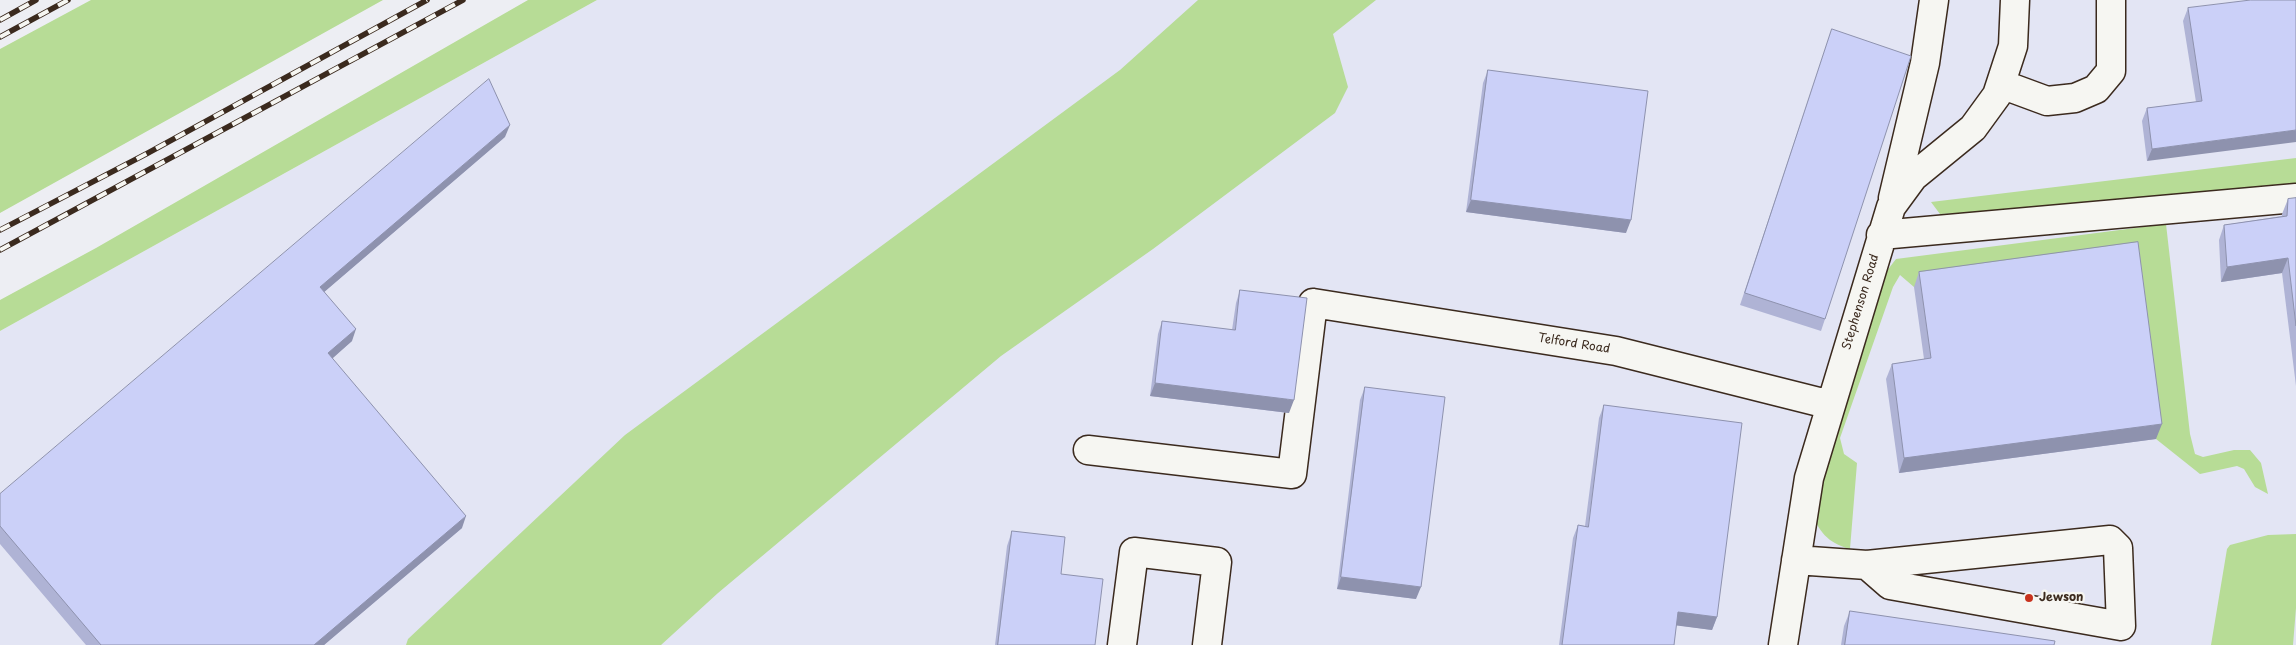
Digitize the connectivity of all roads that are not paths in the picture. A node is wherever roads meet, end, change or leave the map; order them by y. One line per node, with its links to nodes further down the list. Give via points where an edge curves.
1 (1934, 0): 6 (street, via 1926,63)
2 (2015, 0): 4 (street, Stephenson Road, via 2013,46)
3 (2111, 0): 4 (street, via 2111,71 2096,89 2075,98 2047,101)
4 (2001, 84): 6 (street, Stephenson Road, via 1997,95 1973,128 1913,177)
5 (2296, 198): 7 (street)
6 (1891, 206): 7 (street, Stephenson Road)
7 (1881, 235): 8 (street, Stephenson Road)
8 (1830, 405): 9 (street, Telford Road, via 1616,351 1313,303 1292,474); 10 (street, Stephenson Road, via 1809,478)
9 (1088, 450)
10 (1796, 560): 11 (street); 15 (street, Stephenson Road)
11 (1868, 565): 12 (street, via 1890,585); 12 (street, via 2110,540 2118,548)
12 (2127, 636)
13 (1122, 645): 14 (street, via 1134,552 1217,562)
14 (1207, 645)
15 (1783, 645)

